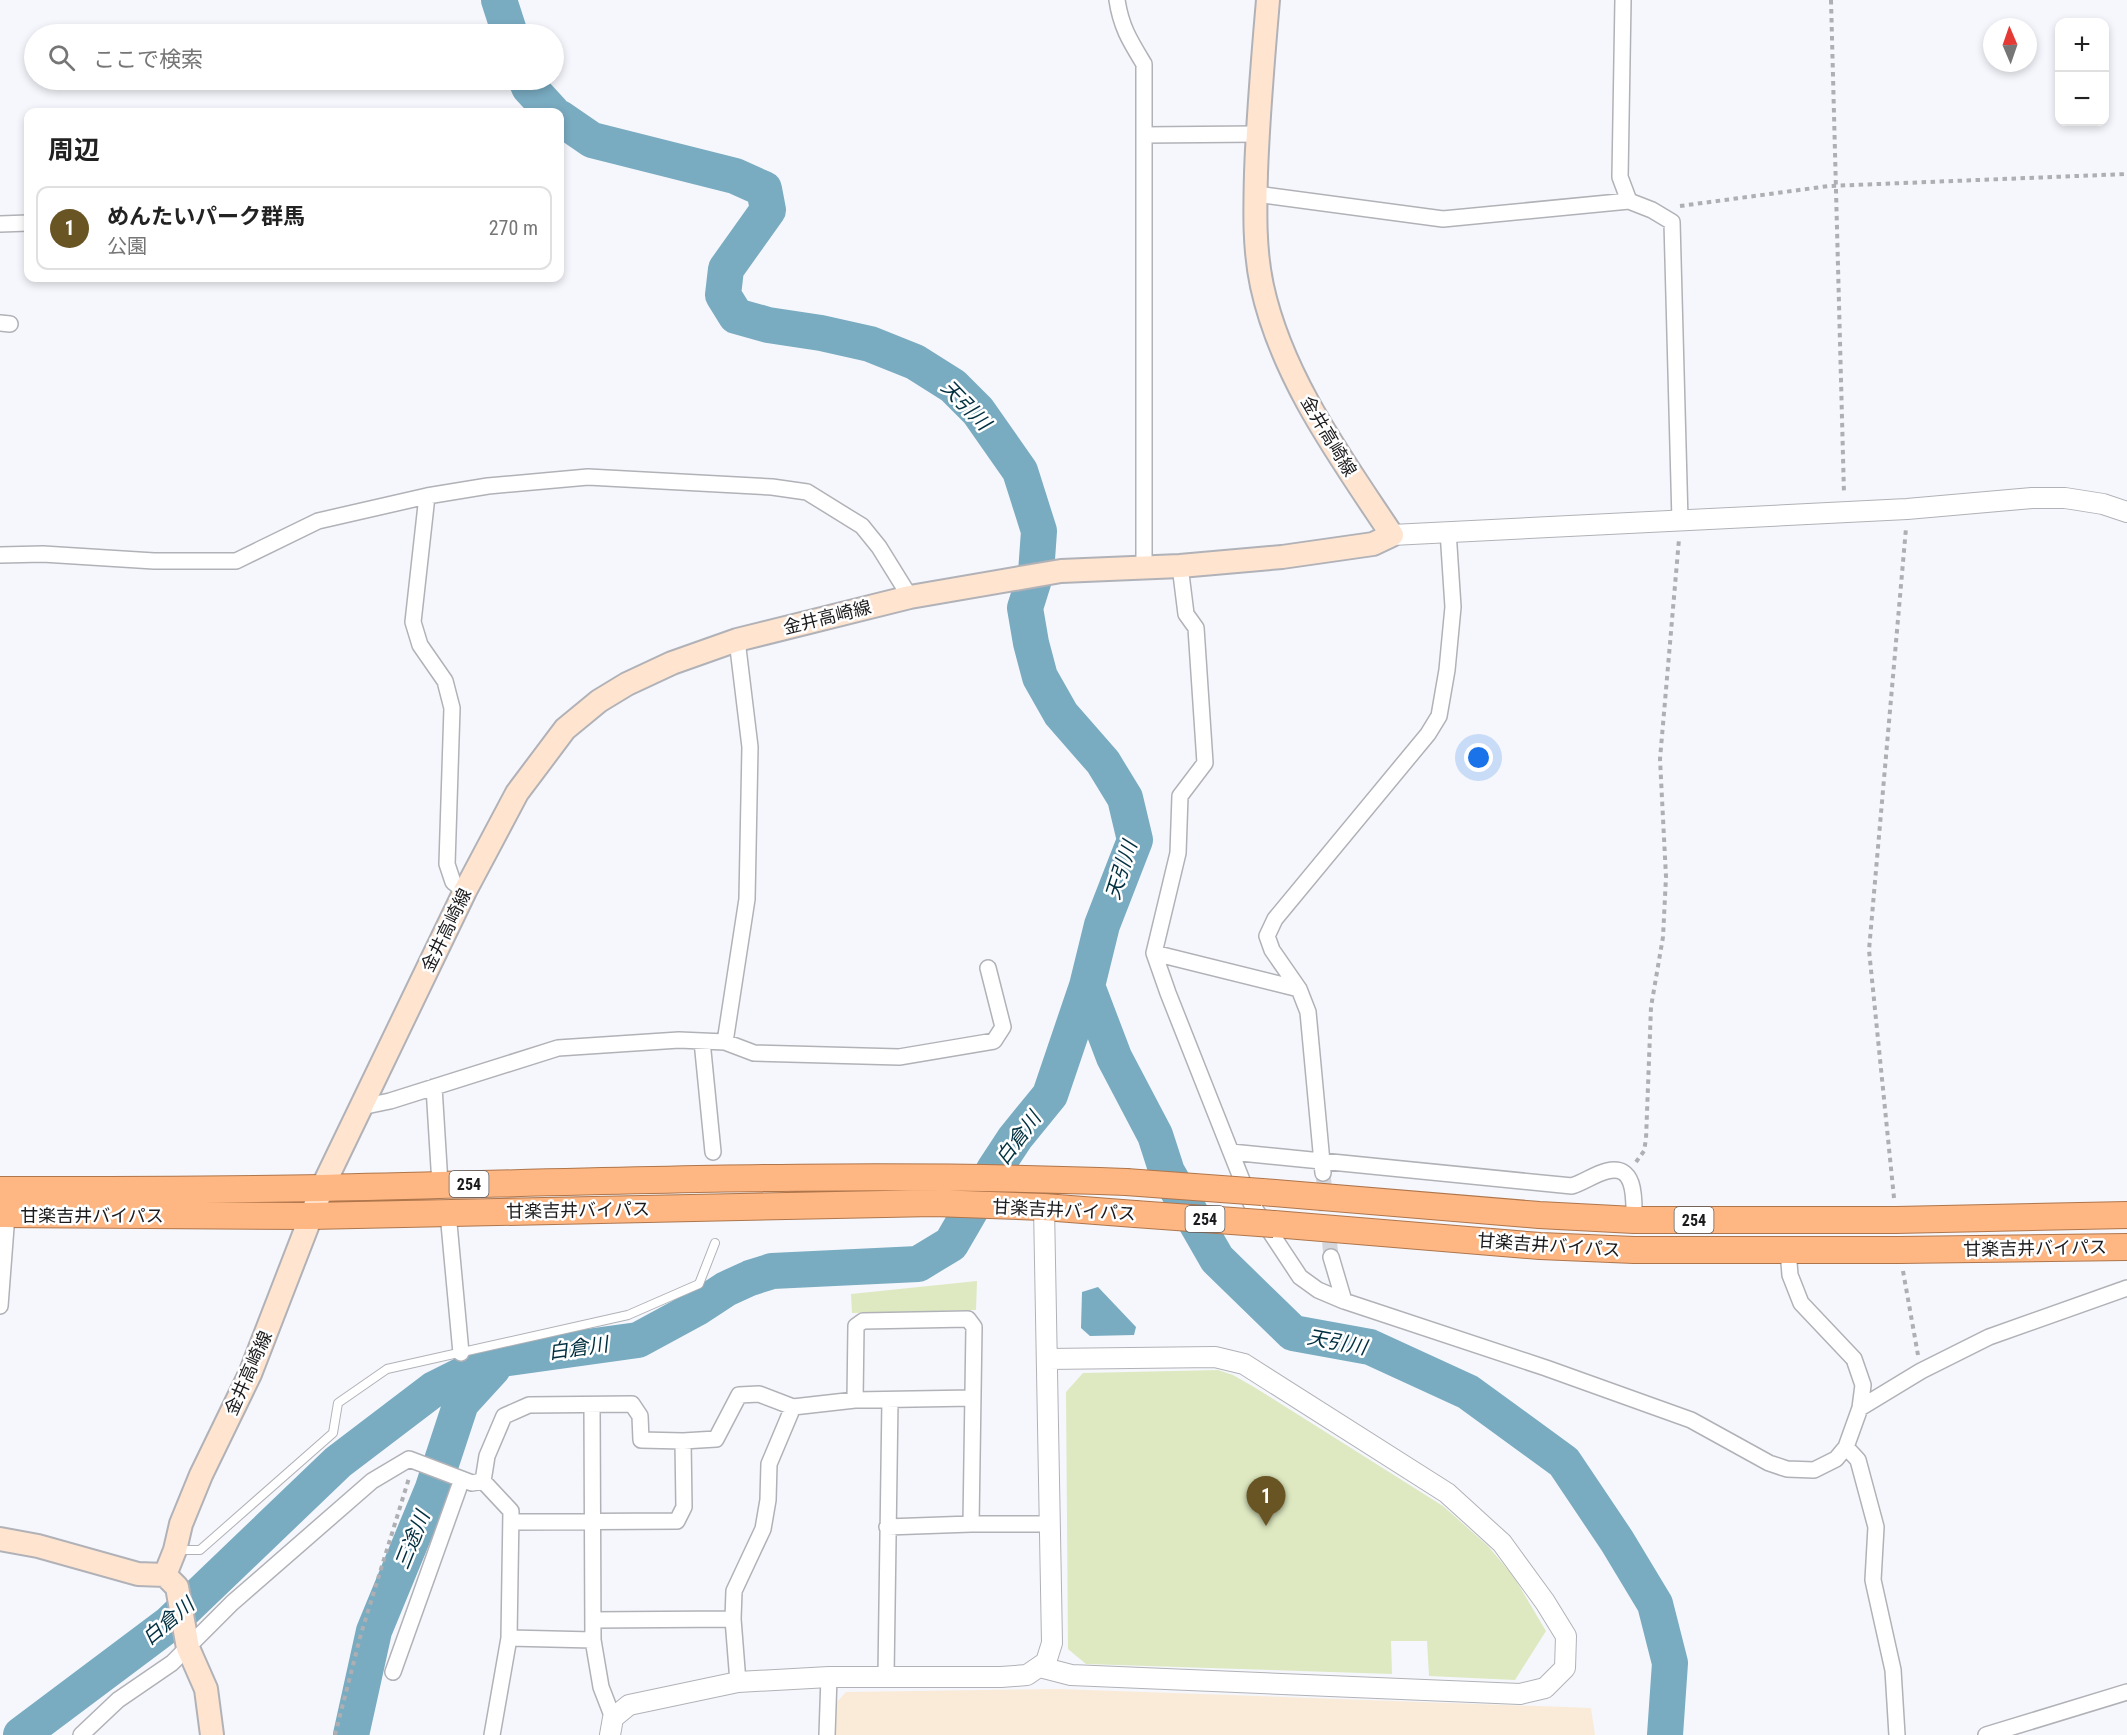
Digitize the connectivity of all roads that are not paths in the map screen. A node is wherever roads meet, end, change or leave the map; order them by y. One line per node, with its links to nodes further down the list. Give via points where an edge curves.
1 (1117, 0): 5 (street, via 1124,32 1144,64)
2 (1268, 0): 4 (main road, 金井高崎線)
3 (1623, 0): 7 (street, via 1620,177)
4 (1258, 134): 5 (street); 6 (main road, 金井高崎線)
5 (1144, 135): 17 (street)
6 (1256, 194): 7 (street, via 1443,219); 14 (main road, 金井高崎線, via 1262,288 1280,342 1333,446)
7 (1629, 201): 12 (street, via 1672,222)
8 (24, 223): 9 (street)
9 (0, 224)
10 (427, 496): 15 (street, via 318,521 236,561); 18 (street, via 588,477 807,492 862,526); 20 (street, via 413,622 420,645 445,681 452,708 447,864 453,882)
11 (2127, 512): 12 (street, via 2103,504 2032,498 1907,509)
12 (1680, 520): 13 (street)
13 (1448, 531): 14 (street); 23 (street, via 1453,607 1439,716 1275,919 1267,936 1272,950)
14 (1392, 535): 16 (main road, via 1373,544)
15 (0, 555)
16 (1180, 566): 17 (main road); 21 (street, via 1186,614 1197,628 1205,763 1179,796 1178,853)
17 (1144, 567): 18 (main road, 金井高崎線, via 1061,571)
18 (910, 597): 19 (main road, 金井高崎線)
19 (737, 640): 20 (main road, 金井高崎線, via 627,684 598,701 565,729 517,793); 25 (street, via 750,747 747,899)
20 (465, 891): 27 (main road, 金井高崎線)
21 (1154, 953): 23 (street); 29 (street)
22 (988, 968): 25 (street, via 1003,1027 993,1041 899,1057 754,1053)
23 (1299, 988): 30 (street, via 1308,1012)
24 (702, 1041): 25 (street); 26 (street, via 558,1048); 28 (street)
25 (725, 1042)
26 (434, 1087): 27 (street); 31 (street)
27 (361, 1107): 32 (main road, 金井高崎線)
28 (712, 1152)
29 (1231, 1152): 30 (street); 44 (street, via 1251,1203 1300,1277)
30 (1322, 1167): 38 (street, via 1572,1186 1608,1170 1618,1170 1627,1175 1634,1191)
31 (440, 1184): 32 (highway, 甘楽吉井バイパス / 254); 38 (highway, 甘楽吉井バイパス / 254, bridge, via 1018,1178 1126,1182)
32 (322, 1188): 33 (highway, 甘楽吉井バイパス / 254); 37 (main road, 金井高崎線)
33 (2, 1206): 37 (highway, 甘楽吉井バイパス / 254); 45 (street)
34 (1044, 1207): 35 (highway, 甘楽吉井バイパス / 254, via 934,1203); 41 (highway, 甘楽吉井バイパス / 254, bridge, via 1552,1246); 47 (street)
35 (448, 1213): 37 (highway, 甘楽吉井バイパス / 254); 46 (street)
36 (2127, 1215): 38 (highway, 甘楽吉井バイパス / 254)
37 (310, 1216): 64 (main road, 金井高崎線, via 250,1374 181,1524)
38 (1634, 1220)
39 (715, 1243): 46 (lane, via 699,1284 628,1315)
40 (2127, 1247): 41 (highway, 甘楽吉井バイパス / 254)
41 (1788, 1250): 53 (street, via 1790,1275 1801,1303 1854,1359 1863,1385)
42 (1331, 1257): 44 (street)
43 (2127, 1288): 53 (street, via 1989,1337 1921,1371)
44 (1344, 1301): 55 (street, via 1691,1420 1787,1469 1814,1470 1836,1460)
45 (0, 1306)
46 (461, 1353): 64 (lane, via 387,1370 348,1396 338,1403 333,1433 200,1550)
47 (1047, 1359): 61 (street); 71 (street, via 1215,1357 1244,1364 1447,1493 1502,1543 1566,1636 1565,1668 1545,1688 1520,1694 1071,1675)
48 (973, 1398): 49 (street, via 974,1327 968,1319 863,1321 856,1326); 50 (street); 60 (street)
49 (855, 1400): 50 (street); 52 (street)
50 (890, 1400): 62 (street)
51 (592, 1405): 54 (street, via 632,1404 640,1416 640,1440); 57 (street, via 529,1405 504,1416 487,1456); 59 (street)
52 (793, 1407): 54 (street, via 759,1394 738,1395 716,1439); 66 (street, via 769,1464 763,1529 734,1591)
53 (1860, 1408): 55 (street)
54 (682, 1441): 59 (street, via 684,1507 676,1521)
55 (1846, 1447): 82 (street, via 1858,1460 1876,1527 1873,1580 1893,1670)
56 (462, 1479): 57 (street); 70 (street, via 409,1458 372,1481); 72 (street)
57 (483, 1482): 58 (street, via 511,1511)
58 (511, 1522): 59 (street); 68 (street)
59 (592, 1522): 67 (street)
60 (971, 1524): 61 (street); 62 (street)
61 (1050, 1524): 71 (street, via 1052,1642 1046,1662)
62 (887, 1527): 73 (street)
63 (0, 1539): 65 (main road)
64 (175, 1550): 65 (main road, 金井高崎線)
65 (171, 1581): 70 (main road)
66 (733, 1619): 67 (street); 75 (street)
67 (593, 1620): 69 (street)
68 (509, 1638): 69 (street); 80 (street)
69 (593, 1640): 77 (street)
70 (188, 1643): 78 (street, via 172,1663 118,1700); 79 (main road, via 206,1689)
71 (1040, 1667): 73 (street, via 1027,1675 1001,1677)
72 (393, 1672)
73 (886, 1676): 74 (street)
74 (829, 1677): 75 (street); 81 (street)
75 (738, 1682): 77 (street, via 629,1705)
76 (2127, 1692): 83 (street)
77 (611, 1726)
78 (81, 1735)
79 (212, 1735)
80 (492, 1735)
81 (827, 1735)
82 (1897, 1735)
83 (1986, 1735)

